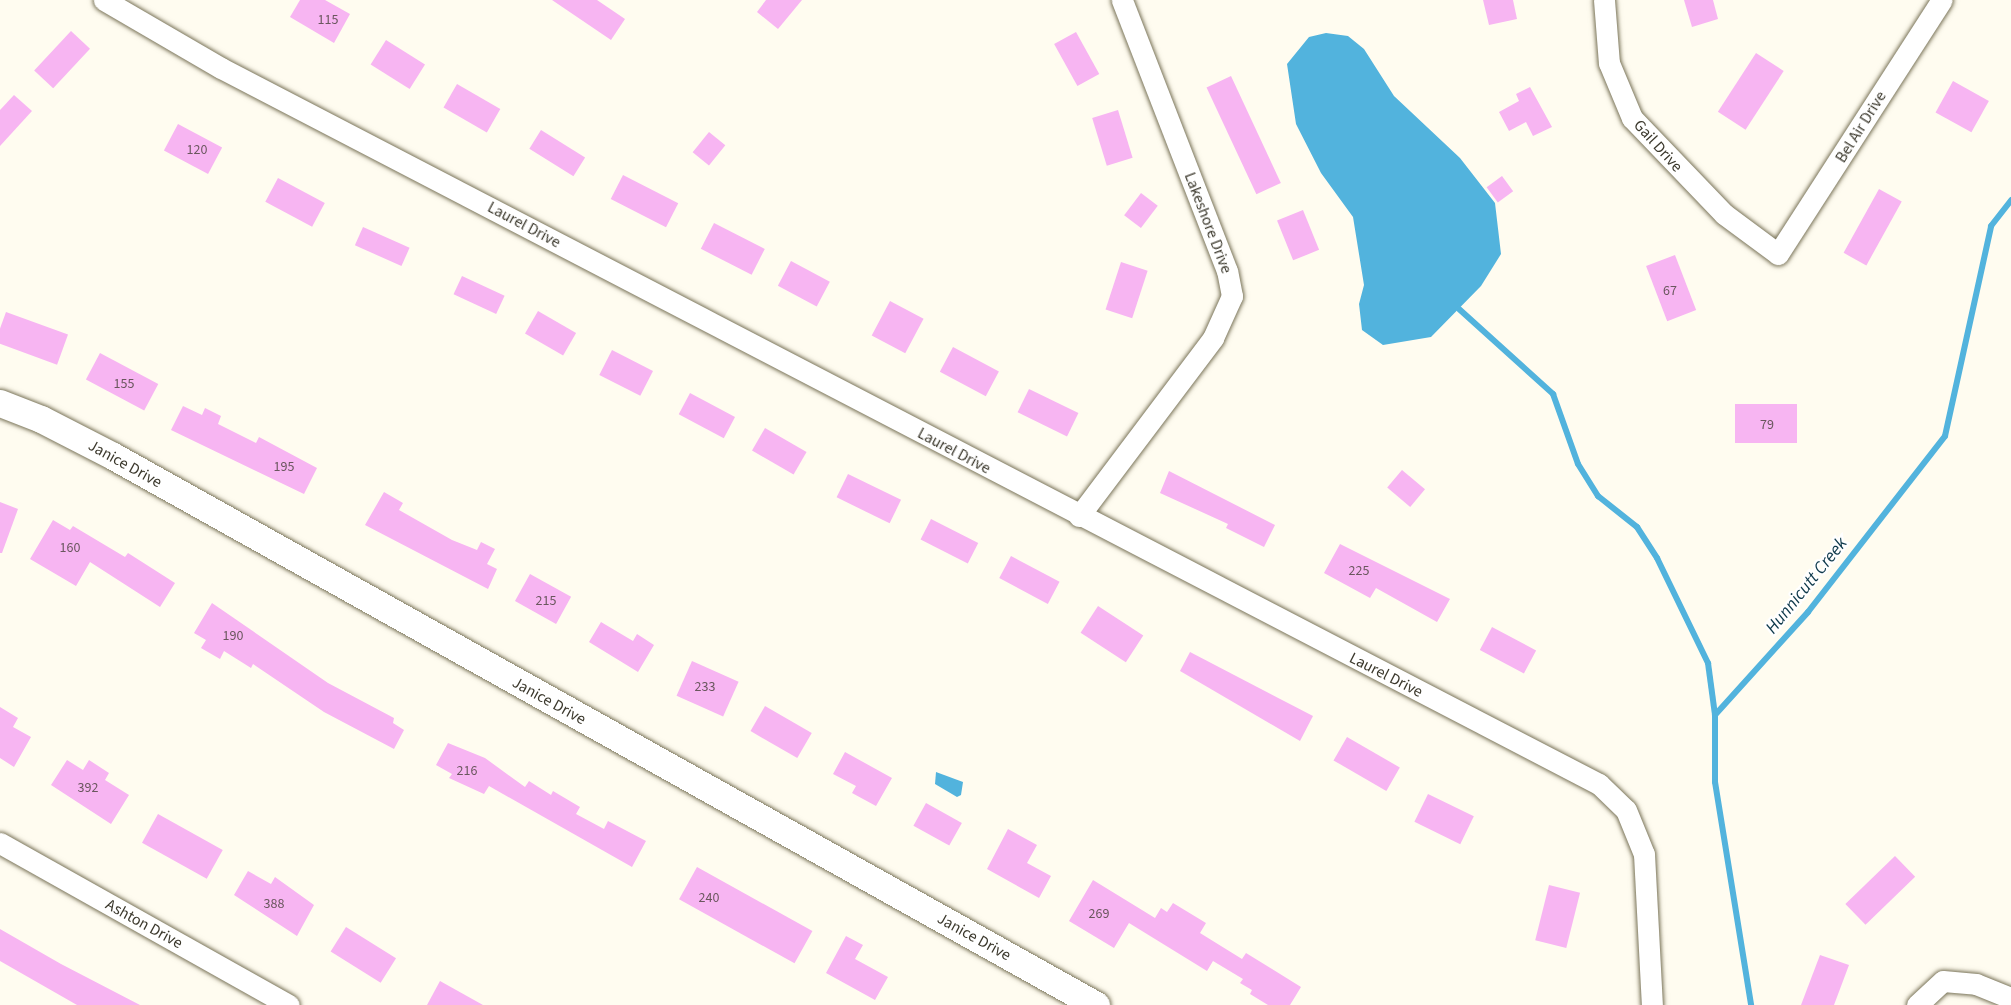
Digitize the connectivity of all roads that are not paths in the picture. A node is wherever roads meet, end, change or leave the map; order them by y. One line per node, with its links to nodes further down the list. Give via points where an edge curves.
1 (104, 0): 7 (street, Laurel Drive, via 221,68)
2 (1122, 0): 7 (street, Lakeshore Drive, via 1227,271 1232,296 1213,338)
3 (1604, 0): 5 (street, Gail Drive, via 1609,63 1632,118 1724,214)
4 (1942, 0): 5 (street, Bel Air Drive)
5 (1778, 254)
6 (0, 403): 11 (street, Janice Drive, via 42,418 113,456)
7 (1079, 516): 12 (street, Laurel Drive, via 1613,795 1633,823 1644,854)
8 (0, 843): 10 (street, Ashton Drive)
9 (2011, 998): 13 (street, via 1976,984 1943,981)
10 (288, 1005)
11 (1096, 1005)
12 (1652, 1005)
13 (1917, 1005)

